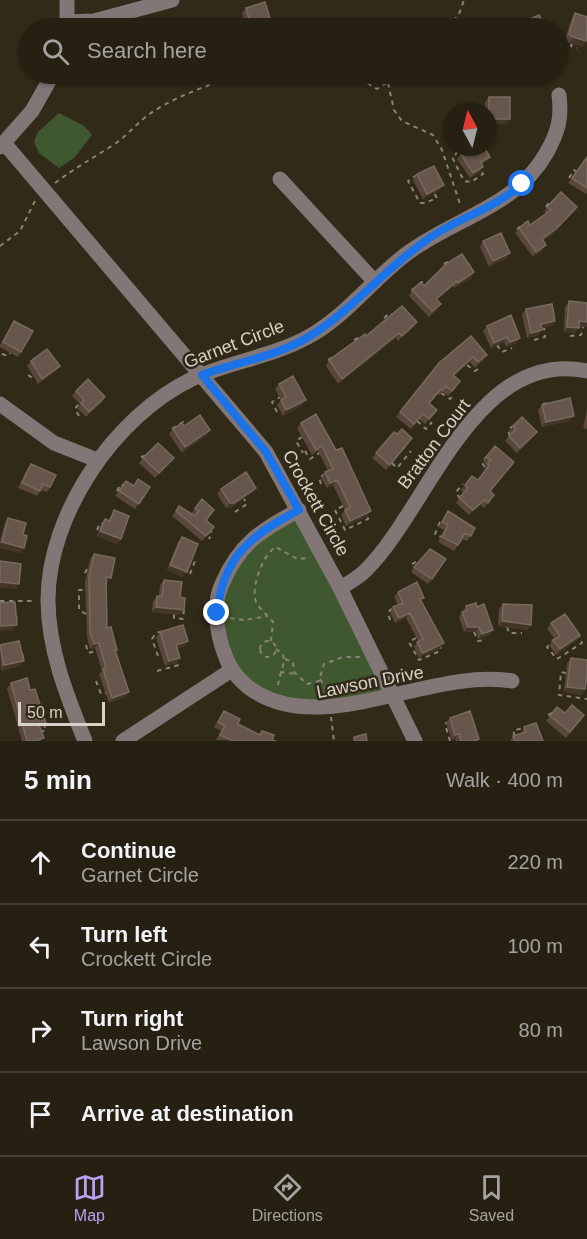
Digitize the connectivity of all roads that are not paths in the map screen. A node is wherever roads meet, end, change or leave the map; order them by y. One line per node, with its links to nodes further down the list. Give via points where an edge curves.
1 (67, 0): 3 (street)
2 (172, 0): 4 (street)
3 (67, 18)
4 (105, 18)
5 (47, 84): 7 (street, via 32,111)
6 (559, 95): 9 (street, Garnet Circle, via 558,131 540,164 507,197 434,235)
7 (2, 146): 11 (street, Crockett Circle)
8 (280, 179): 9 (street)
9 (375, 282): 11 (street, Garnet Circle, via 337,318 306,338)
10 (587, 371): 15 (street, Bratton Court, via 542,372 502,391 430,477 390,542 364,572)
11 (202, 375): 13 (street, Garnet Circle, via 154,403); 14 (street, Crockett Circle, via 266,452)
12 (0, 404): 13 (street, via 54,443)
13 (97, 460): 19 (street, Garnet Circle, via 68,517 49,584 48,602 55,653)
14 (299, 510): 15 (street, Crockett Circle); 16 (street, via 273,523 243,546 220,587 219,638)
15 (340, 588): 18 (street, Crockett Circle)
16 (230, 671): 18 (street, Lawson Drive, via 256,694 285,710); 20 (street)
17 (512, 681): 18 (street, Lawson Drive, via 480,680)
18 (395, 698): 21 (street, Crockett Circle)
19 (85, 741)
20 (123, 741)
21 (415, 741)

